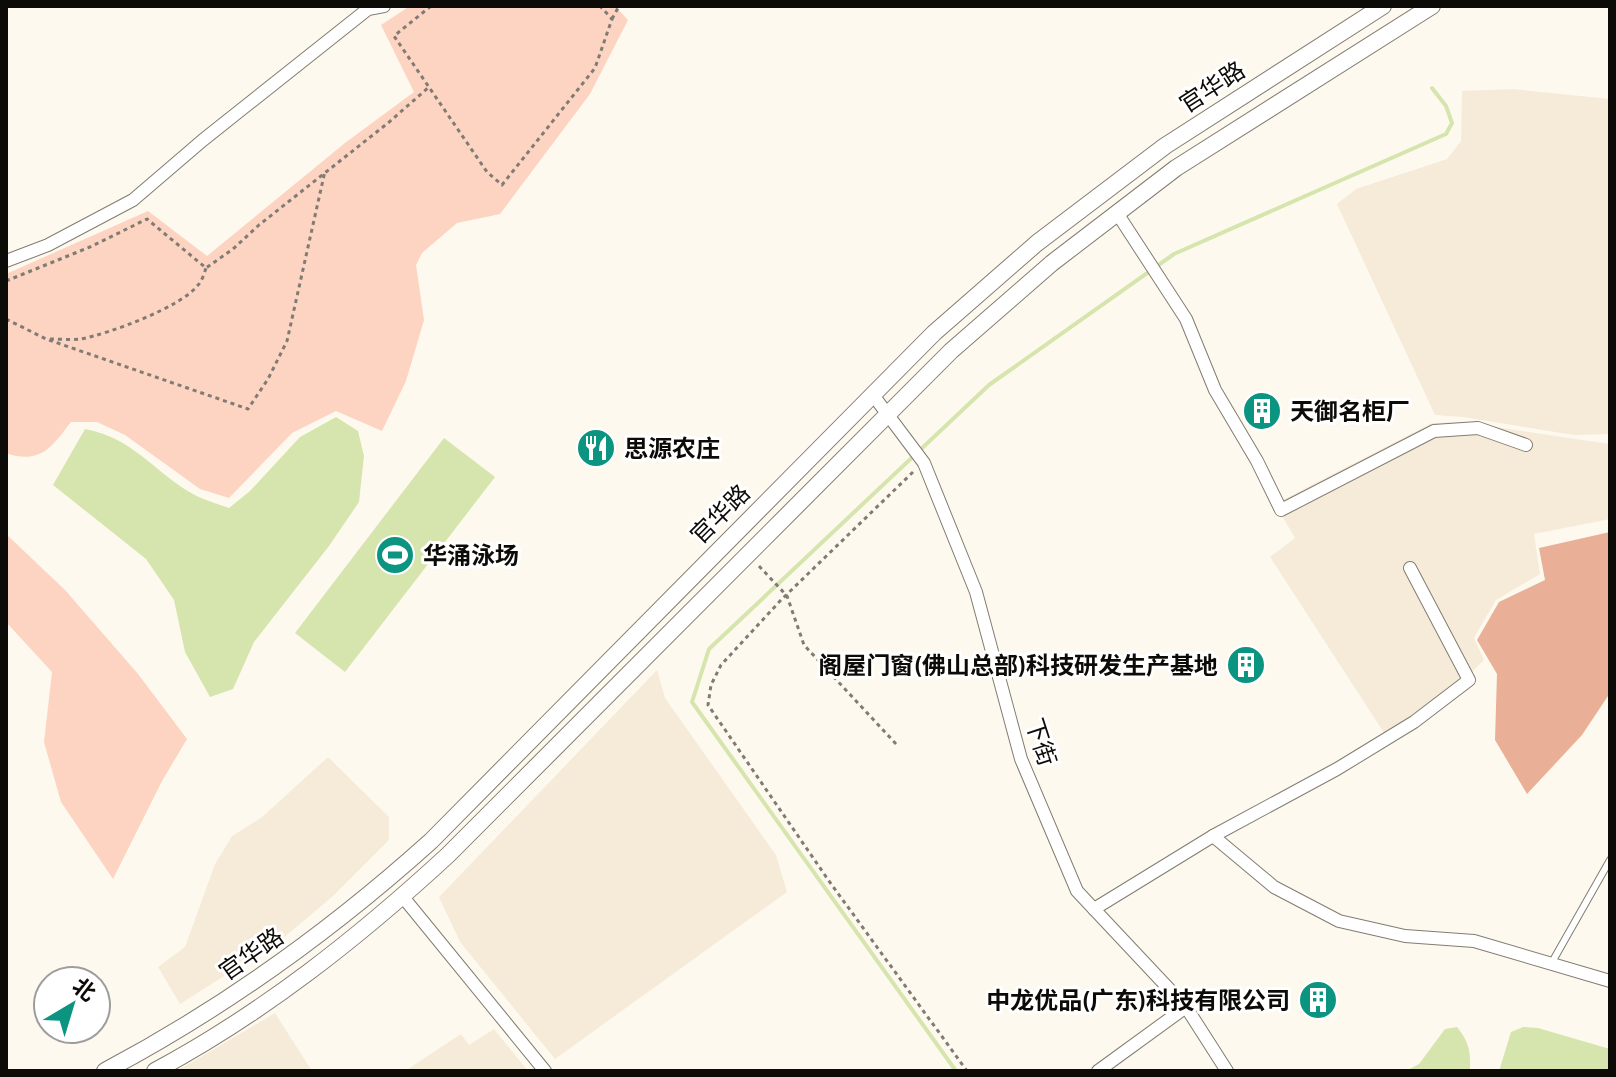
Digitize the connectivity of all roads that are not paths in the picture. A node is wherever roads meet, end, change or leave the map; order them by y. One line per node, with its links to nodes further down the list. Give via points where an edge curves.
1 (384, 6): 5 (street, via 368,9 133,200)
2 (1383, 6): 6 (main road, 官华路, via 1165,146 1037,243 934,333)
3 (1432, 6): 4 (main road, 官华路, via 1203,150)
4 (1117, 213): 7 (main road, 官华路, via 951,351); 8 (street, via 1186,319 1215,390 1281,510 1434,431 1478,428)
5 (6, 261)
6 (873, 395): 7 (street, 下街); 17 (main road, 官华路, via 431,841 375,891 249,986)
7 (888, 414): 12 (main road, 官华路); 13 (street, 下街, via 924,463 976,592 1021,759 1077,891)
8 (1526, 445)
9 (1410, 568): 10 (street, via 1469,680 1337,769)
10 (1213, 836): 13 (street); 14 (street, via 1274,887 1339,921 1405,936 1474,941)
11 (1610, 860): 14 (lane)
12 (403, 897): 18 (main road, 官华路, via 259,1010); 19 (street)
13 (1094, 909): 16 (street, 下街)
14 (1551, 964): 15 (street)
15 (1610, 981)
16 (1186, 1007): 20 (street); 21 (street, 下街)
17 (105, 1071)
18 (155, 1071)
19 (545, 1071)
20 (1098, 1071)
21 (1227, 1071)

